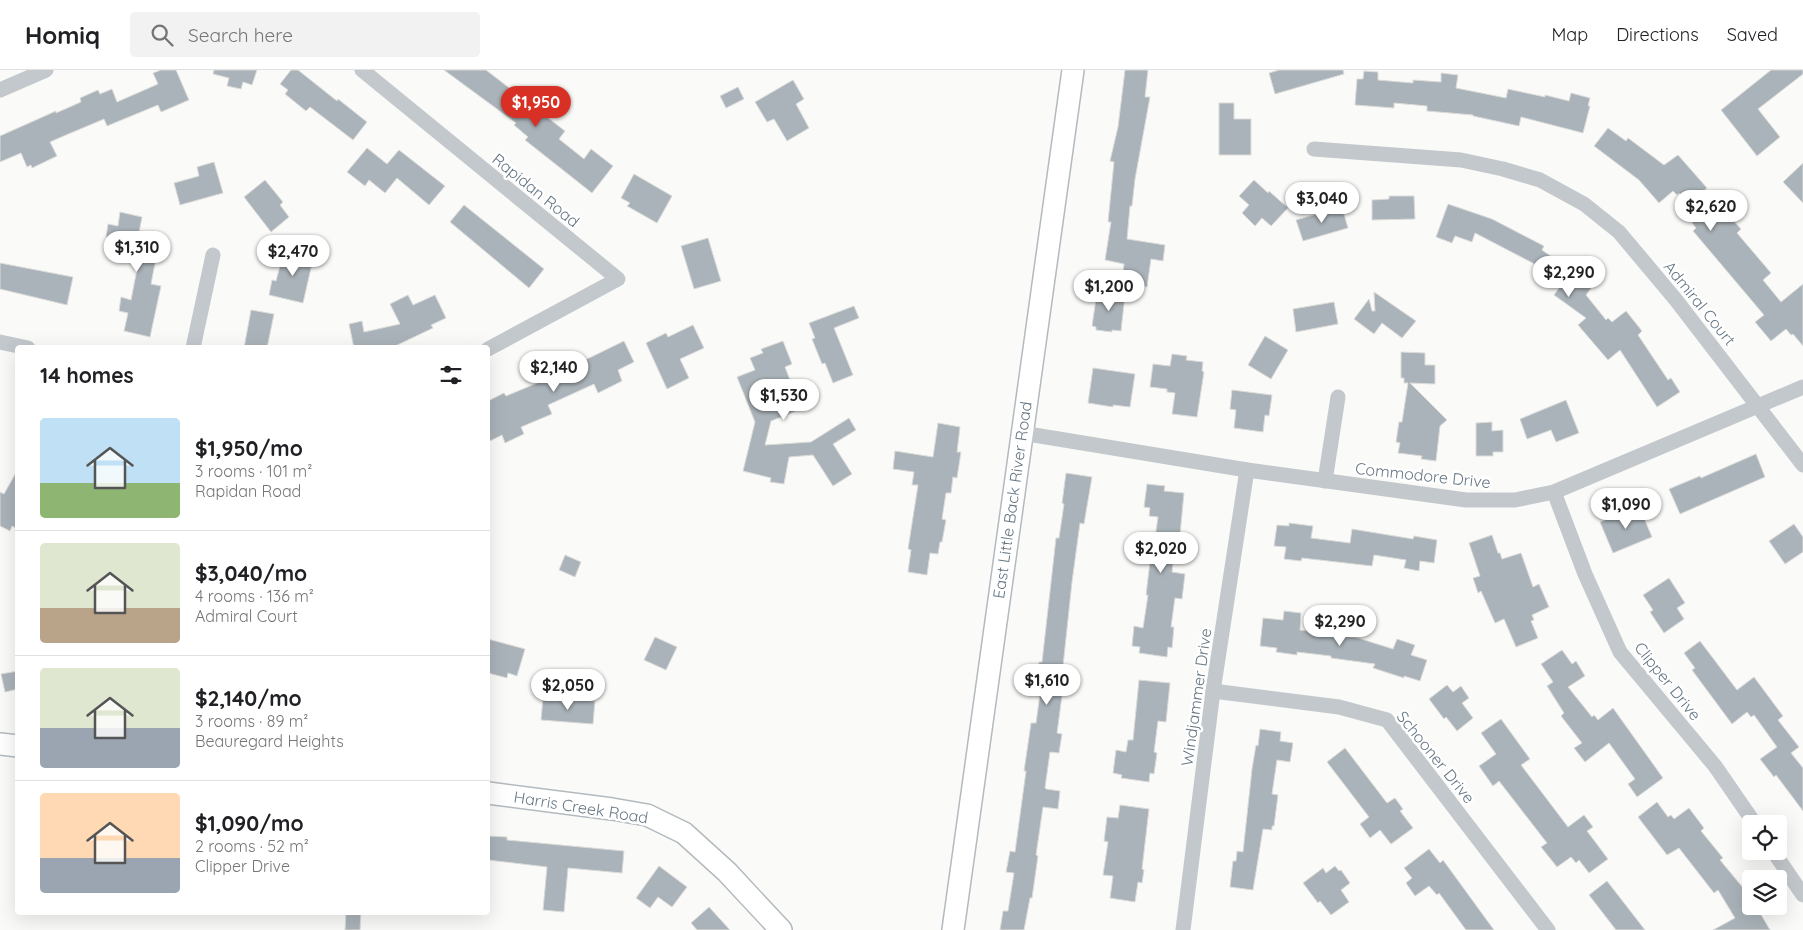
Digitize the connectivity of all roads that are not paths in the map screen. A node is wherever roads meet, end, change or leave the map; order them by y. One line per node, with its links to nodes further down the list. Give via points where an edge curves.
1 (46, 70): 4 (street)
2 (362, 70): 10 (street, Rapidan Road, via 618,279)
3 (1073, 70): 14 (street, East Little Back River Road)
4 (0, 90)
5 (1314, 150): 13 (street, Admiral Court, via 1461,160 1540,180 1584,204 1619,232)
6 (213, 255): 9 (street)
7 (0, 342): 8 (street)
8 (15, 345)
9 (194, 345)
10 (490, 349)
11 (1803, 387): 13 (street, Commodore Drive)
12 (1338, 397): 17 (street)
13 (1759, 406): 15 (street, Admiral Court); 18 (street, Commodore Drive)
14 (1022, 433): 16 (street, Commodore Drive); 27 (street, East Little Back River Road)
15 (1803, 465)
16 (1247, 470): 17 (street, Commodore Drive); 19 (street, Windjammer Drive)
17 (1325, 481): 18 (street, Commodore Drive, via 1466,500 1515,500)
18 (1554, 492): 23 (street, Clipper Drive, via 1585,574 1620,652 1716,766)
19 (1213, 691): 28 (street, Windjammer Drive); 29 (street, Schooner Drive, via 1339,706 1387,720)
20 (0, 744): 21 (street)
21 (15, 746)
22 (490, 793): 26 (street, Harris Creek Road, via 647,815 684,833 727,872)
23 (1749, 815)
24 (1779, 860): 25 (street)
25 (1803, 895)
26 (781, 930)
27 (953, 930)
28 (1182, 930)
29 (1548, 930)

